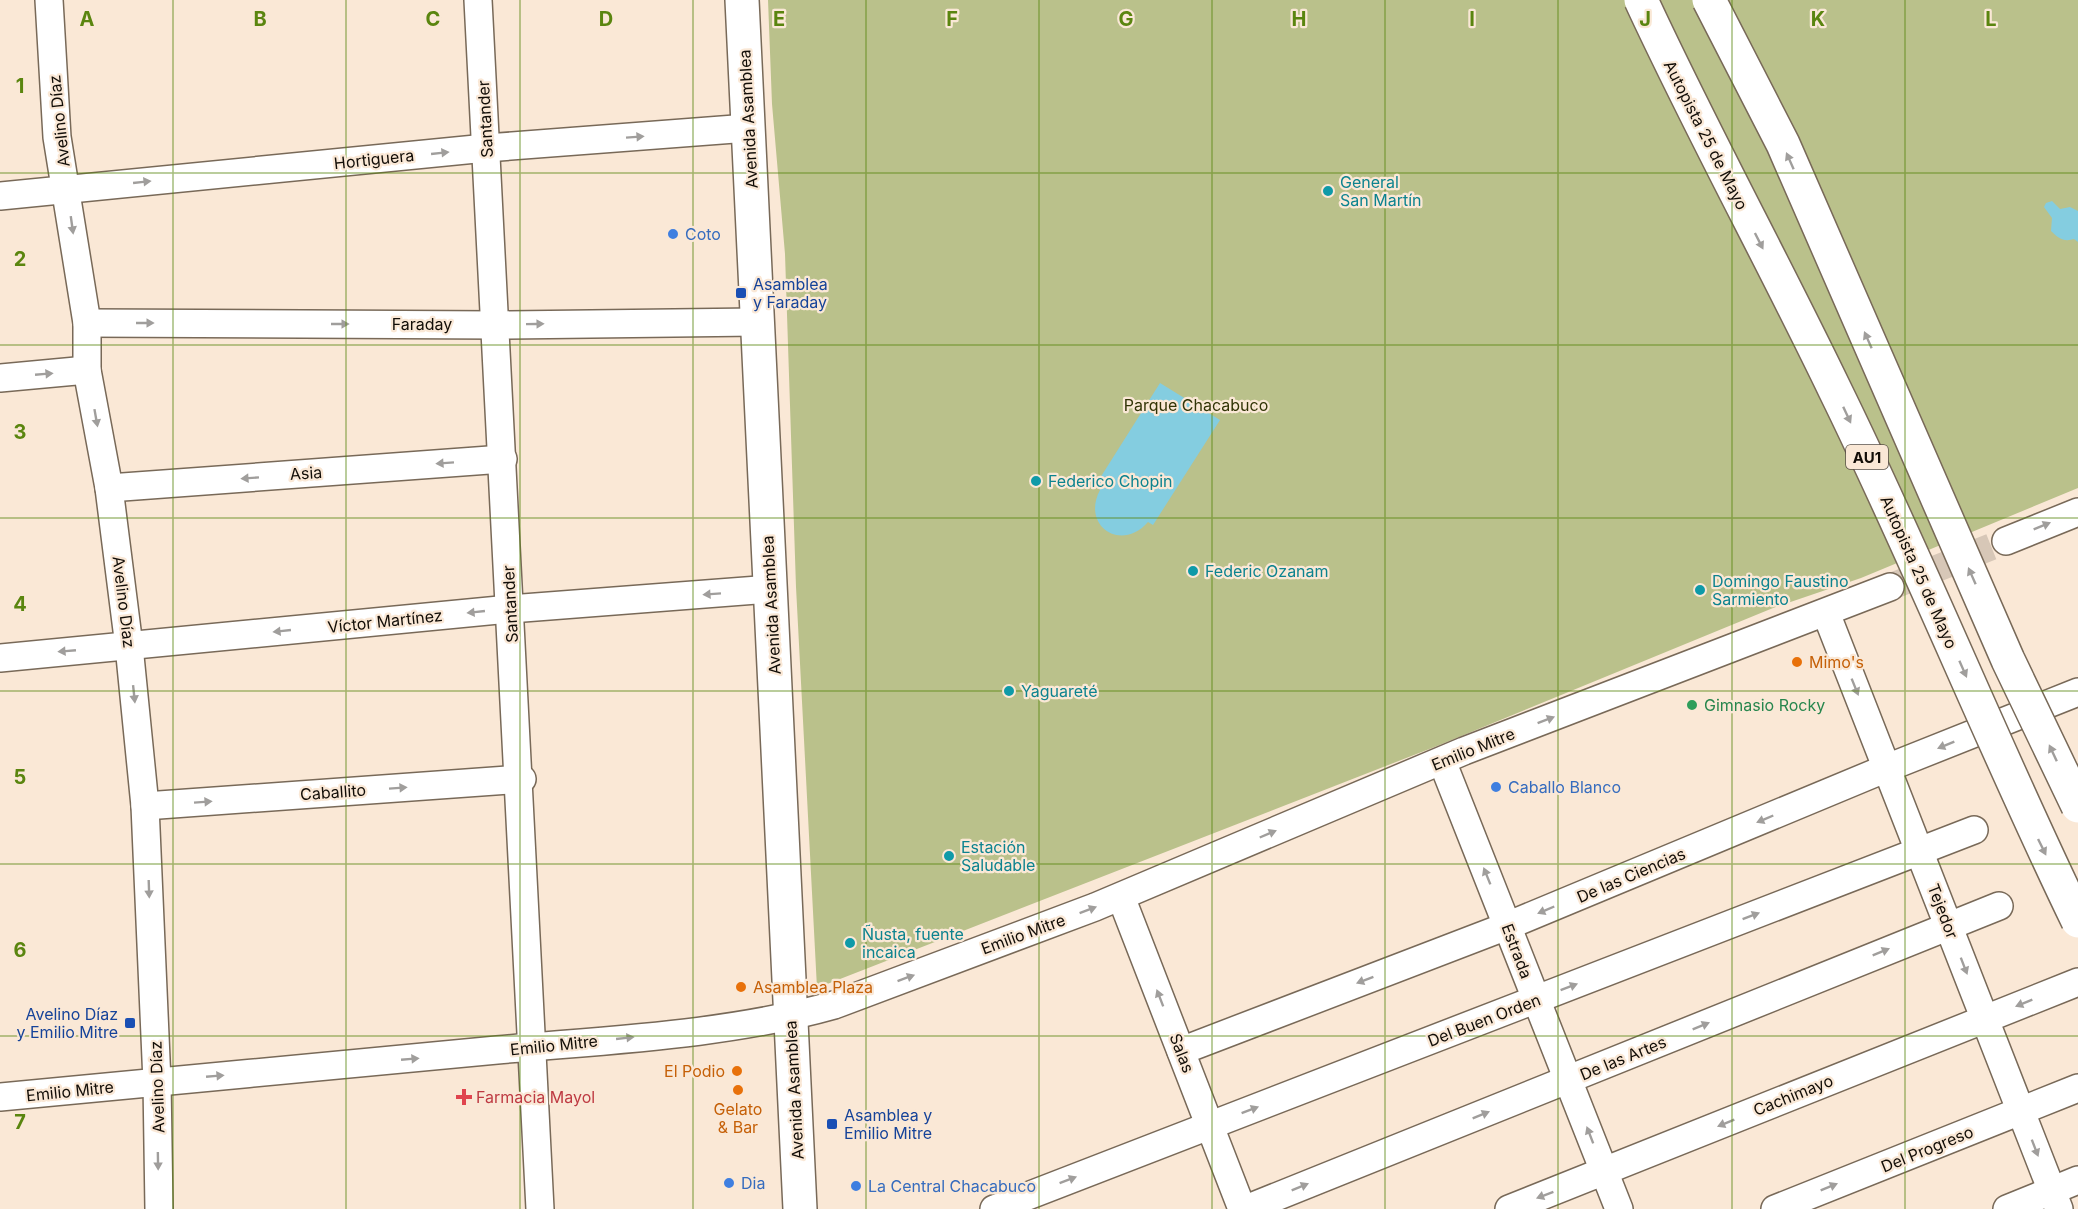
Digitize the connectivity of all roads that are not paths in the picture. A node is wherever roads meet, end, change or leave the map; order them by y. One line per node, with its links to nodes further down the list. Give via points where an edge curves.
1 (49, 0): 8 (street, Avelino Díaz, via 57,137)
2 (478, 0): 7 (street, Santander)
3 (742, 0): 6 (main road, Avenida Asamblea)
4 (1641, 0): 35 (main road, Autopista 25 de Mayo / AU1, one-way to 35, bridge, via 1840,400)
5 (1709, 0): 30 (main road, AU1, one-way to 5, bridge, via 2008,660 1783,144)
6 (748, 128): 7 (street, Hortiguera, one-way to 6); 10 (main road, Avenida Asamblea)
7 (486, 148): 8 (street, Hortiguera, one-way to 7); 12 (street, Santander)
8 (67, 189): 9 (street, Hortiguera); 11 (street, Avelino Díaz, one-way to 11)
9 (0, 196)
10 (757, 322): 12 (street, Faraday, one-way to 10); 20 (main road, Avenida Asamblea)
11 (87, 323): 12 (street, Faraday, one-way to 12); 13 (street, Avelino Díaz)
12 (498, 325): 15 (street, Santander)
13 (87, 370): 14 (street, one-way to 13); 16 (street, Avelino Díaz, one-way to 16)
14 (0, 378)
15 (503, 459): 16 (street, Asia, one-way to 16); 21 (street, Santander)
16 (109, 488): 23 (street, Avelino Díaz)
17 (2078, 512): 18 (street, one-way to 17)
18 (2006, 541)
19 (1890, 587): 22 (street, Emilio Mitre)
20 (770, 590): 21 (street, Víctor Martínez, one-way to 21); 40 (main road, Avenida Asamblea)
21 (510, 609): 23 (street, Víctor Martínez, one-way to 23); 28 (street, Santander)
22 (1826, 613): 26 (street, Emilio Mitre, one-way to 22); 27 (street, Tejedor, one-way to 27)
23 (129, 646): 24 (street, Víctor Martínez, one-way to 24); 29 (street, Avelino Díaz, one-way to 29)
24 (0, 658)
25 (2078, 692): 27 (street, De las Ciencias, one-way to 27)
26 (1442, 761): 33 (street, Emilio Mitre, one-way to 26); 37 (street, Estrada, one-way to 26)
27 (1887, 768): 32 (street, Tejedor); 37 (street, De las Ciencias, one-way to 37)
28 (522, 779): 29 (street, Caballito, one-way to 28); 42 (street, Santander)
29 (145, 806): 45 (street, Avelino Díaz, one-way to 45)
30 (2078, 806)
31 (1974, 830): 32 (street, Del Buen Orden)
32 (1920, 851): 36 (street, Tejedor); 39 (street, Del Buen Orden, one-way to 32)
33 (1121, 897): 40 (street, Emilio Mitre, one-way to 33, via 834,1005); 43 (street, Salas, one-way to 33)
34 (1999, 906): 36 (street, De las Artes)
35 (2078, 921)
36 (1948, 925): 41 (street, Tejedor, one-way to 41); 44 (street, De las Artes, one-way to 36)
37 (1507, 926): 39 (street, Estrada); 43 (street, De las Ciencias, one-way to 43)
38 (2078, 982): 41 (street, Cachimayo, one-way to 41)
39 (1536, 1000): 44 (street, Estrada); 49 (street, Del Buen Orden, one-way to 39)
40 (791, 1017): 42 (street, Emilio Mitre, one-way to 40); 55 (main road, Avenida Asamblea)
41 (1985, 1018): 48 (street, Tejedor); 50 (street, Cachimayo, one-way to 50)
42 (533, 1047): 45 (street, Emilio Mitre, one-way to 42); 54 (street, Santander)
43 (1181, 1051): 49 (street, Salas)
44 (1569, 1080): 50 (street, Estrada, one-way to 44); 57 (street, De las Artes, one-way to 44)
45 (157, 1082): 47 (street, Emilio Mitre); 53 (street, Avelino Díaz, one-way to 53)
46 (2078, 1088): 48 (street, Del Progreso)
47 (0, 1098)
48 (2020, 1111): 52 (street, Tejedor, one-way to 52); 60 (street, Del Progreso, one-way to 48)
49 (1209, 1125): 56 (street, Del Buen Orden, one-way to 49); 57 (street, Salas)
50 (1604, 1171): 58 (street, Cachimayo, one-way to 58); 59 (street, Estrada)
51 (2078, 1180): 52 (street)
52 (2055, 1200): 61 (street)
53 (159, 1209)
54 (540, 1209)
55 (800, 1209)
56 (994, 1209)
57 (1244, 1209)
58 (1509, 1209)
59 (1619, 1209)
60 (1775, 1209)
61 (2007, 1209)

